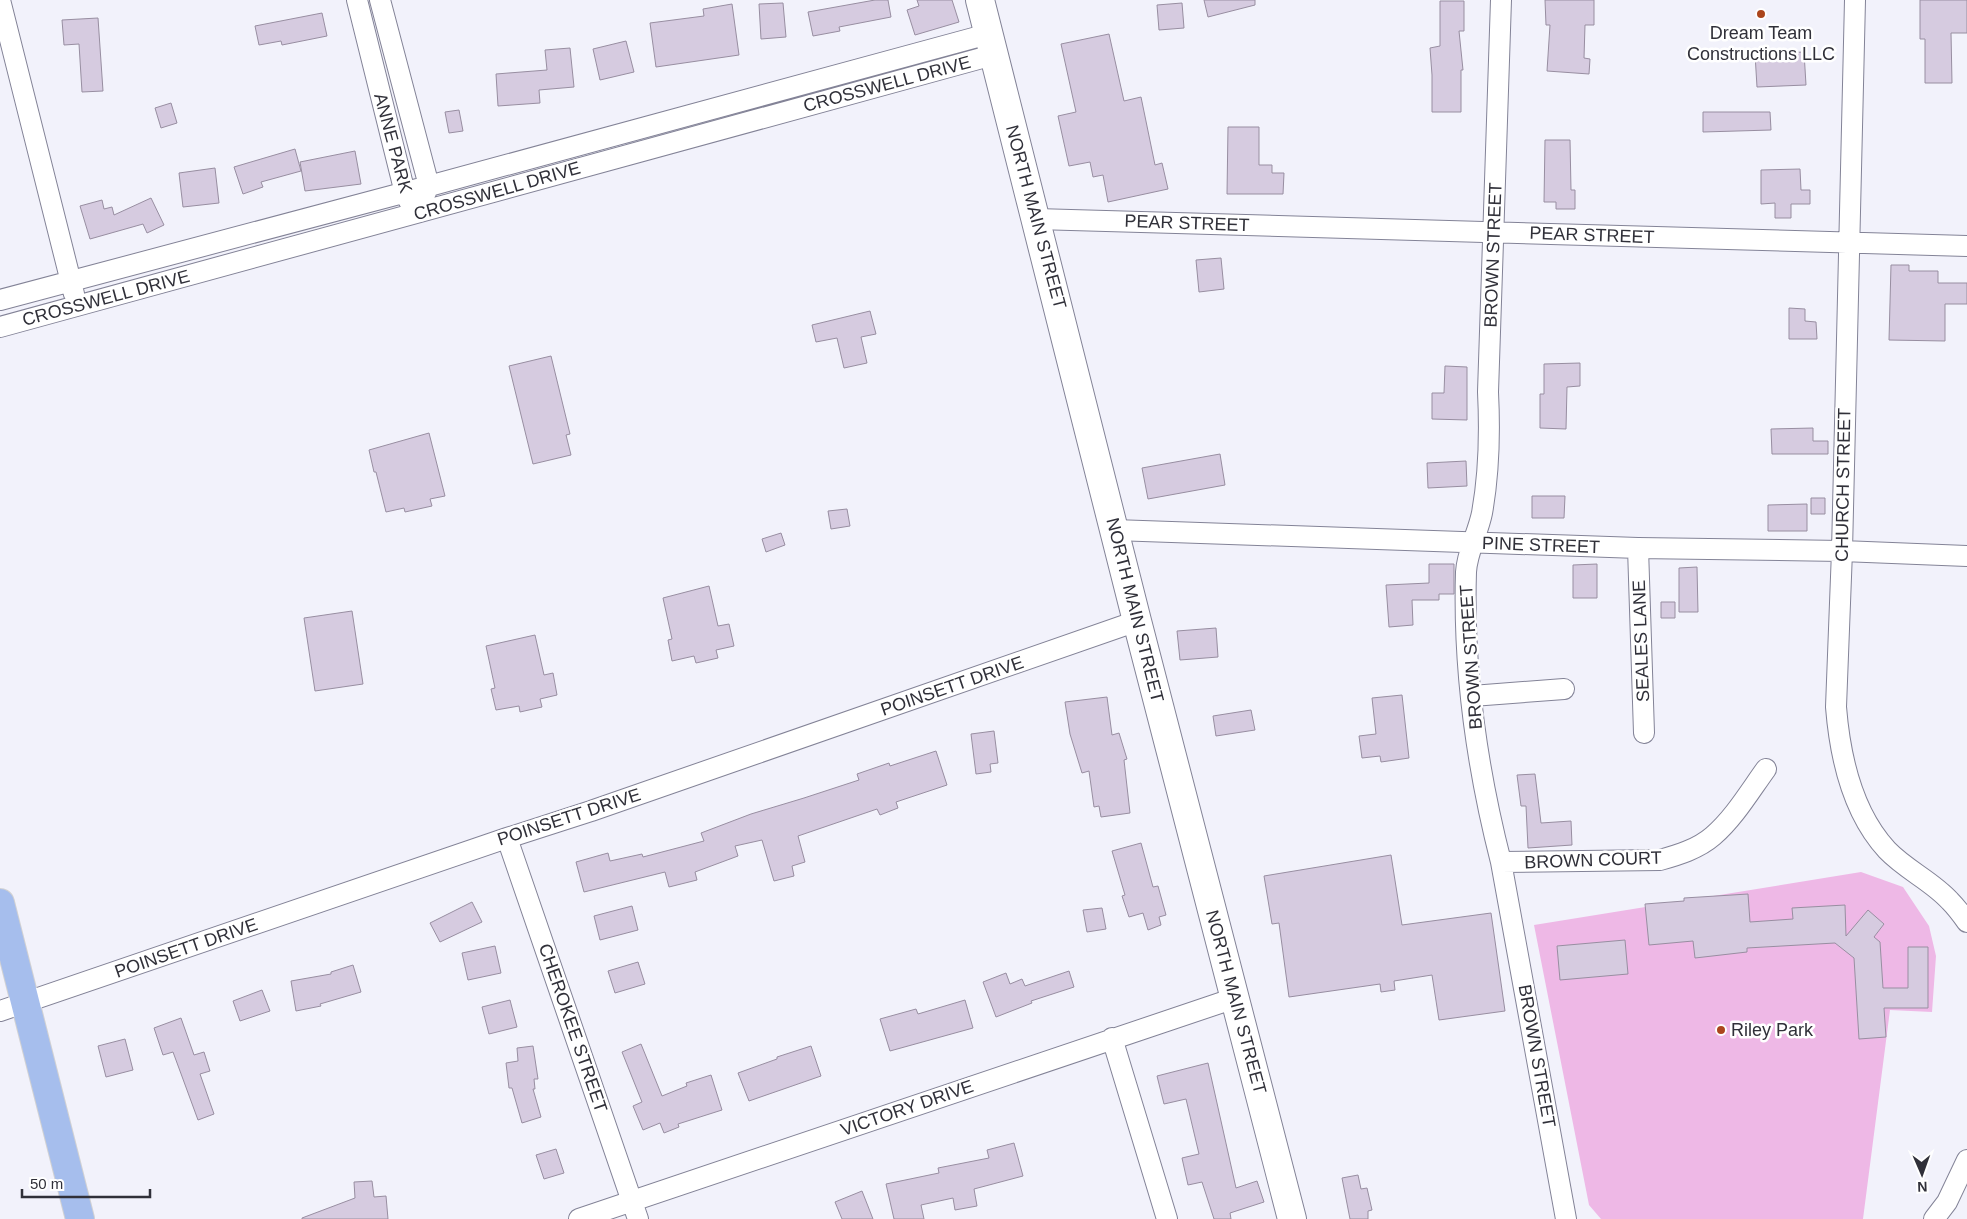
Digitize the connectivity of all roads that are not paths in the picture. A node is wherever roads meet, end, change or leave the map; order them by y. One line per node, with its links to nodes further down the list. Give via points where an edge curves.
1 (0, 0): 15 (street)
2 (357, 0): 9 (street, ANNE PARK)
3 (380, 0): 8 (street, ANNE PARK)
4 (980, 0): 7 (main road, NORTH MAIN STREET)
5 (1501, 0): 12 (street, BROWN STREET)
6 (1855, 0): 13 (street, CHURCH STREET)
7 (991, 45): 8 (street, CROSSWELL DRIVE); 10 (street, CROSSWELL DRIVE); 11 (main road, NORTH MAIN STREET)
8 (429, 186): 9 (street, CROSSWELL DRIVE); 10 (street, ANNE PARK)
9 (405, 193): 10 (street, ANNE PARK); 15 (street, CROSSWELL DRIVE)
10 (416, 214): 17 (street, CROSSWELL DRIVE)
11 (1036, 219): 12 (street, PEAR STREET); 19 (main road, NORTH MAIN STREET)
12 (1494, 232): 13 (street, PEAR STREET); 20 (street, BROWN STREET, via 1485,494)
13 (1848, 243): 14 (street, PEAR STREET); 22 (street, CHURCH STREET)
14 (1967, 246)
15 (71, 281): 16 (street, CROSSWELL DRIVE); 17 (street)
16 (0, 300)
17 (77, 306): 18 (street, CROSSWELL DRIVE)
18 (0, 327)
19 (1114, 530): 20 (street, PINE STREET); 24 (main road, NORTH MAIN STREET)
20 (1473, 543): 21 (street, PINE STREET); 26 (street, BROWN STREET, via 1466,570 1467,649)
21 (1638, 548): 22 (street, PINE STREET); 27 (street, SEALES LANE)
22 (1842, 551): 23 (street, PINE STREET); 32 (street, CHURCH STREET, via 1836,708 1847,775 1865,819 1887,850 1950,900)
23 (1967, 556)
24 (1138, 621): 29 (street, POINSETT DRIVE); 33 (main road, NORTH MAIN STREET)
25 (1564, 689): 26 (street)
26 (1472, 696): 30 (street, BROWN STREET, via 1487,806)
27 (1644, 733)
28 (1766, 769): 30 (street, BROWN COURT, via 1713,836 1678,855 1660,860)
29 (507, 838): 34 (street, POINSETT DRIVE); 38 (street, CHEROKEE STREET)
30 (1501, 862): 43 (street, BROWN STREET)
31 (0, 902): 34 (main road)
32 (1967, 922)
33 (1235, 998): 36 (street, VICTORY DRIVE); 42 (main road, NORTH MAIN STREET)
34 (25, 1002): 35 (street, POINSETT DRIVE); 39 (main road)
35 (0, 1011)
36 (1112, 1038): 38 (street, VICTORY DRIVE); 41 (street)
37 (1967, 1160): 44 (street, via 1947,1202)
38 (635, 1210): 40 (street, VICTORY DRIVE)
39 (80, 1219)
40 (579, 1219)
41 (1167, 1219)
42 (1292, 1219)
43 (1566, 1219)
44 (1934, 1219)

